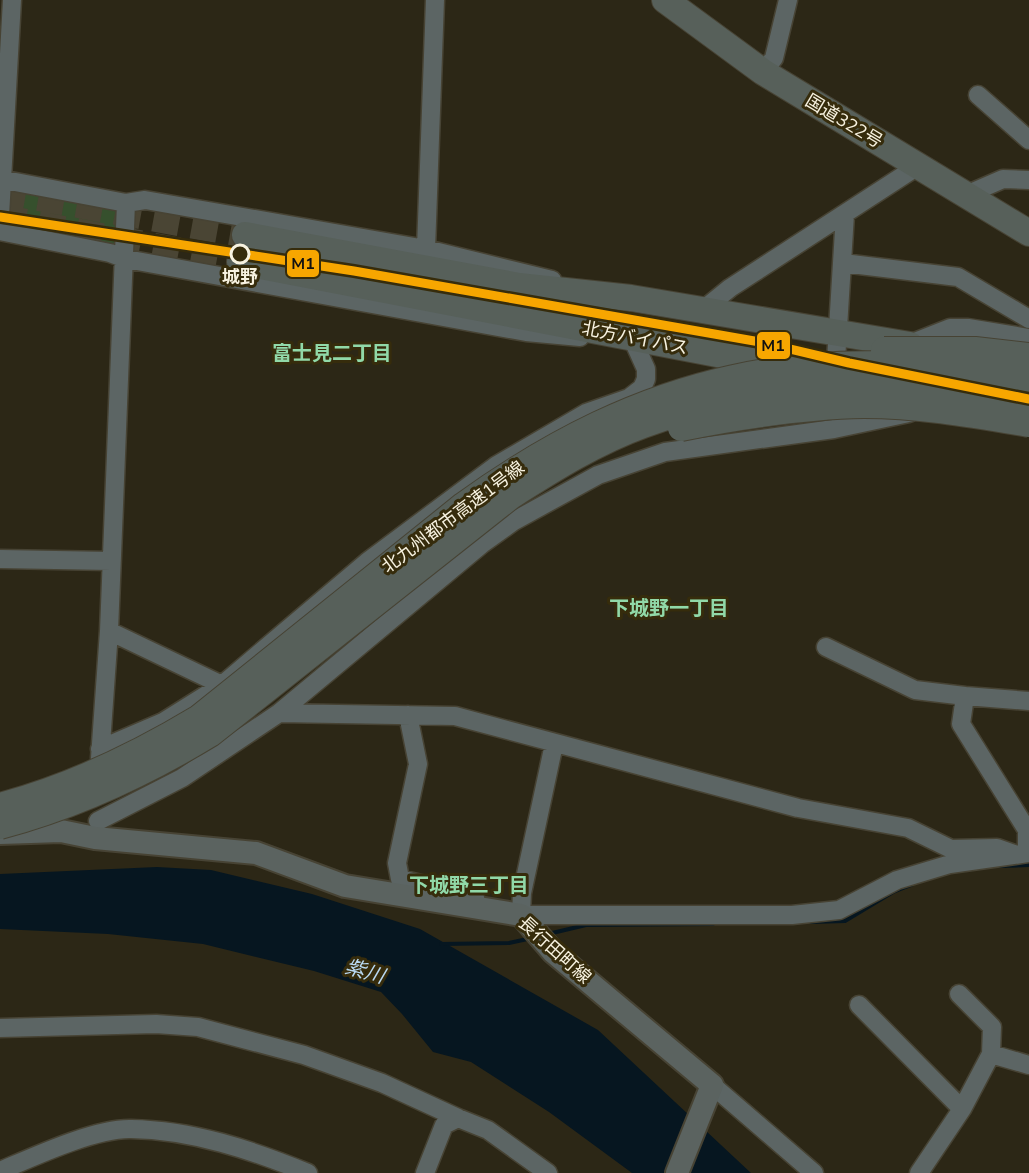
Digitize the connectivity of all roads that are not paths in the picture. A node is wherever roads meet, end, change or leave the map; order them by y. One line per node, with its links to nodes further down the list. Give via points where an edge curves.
1 (12, 0): 9 (street)
2 (435, 0): 18 (street)
3 (665, 0): 5 (highway, 国道322号)
4 (788, 0): 5 (street, via 774,58)
5 (763, 72): 8 (highway, 国道322号)
6 (978, 95): 7 (street)
7 (1029, 140)
8 (918, 166): 11 (highway, 国道322号); 13 (street)
9 (2, 180): 12 (street); 14 (street)
10 (1029, 180): 11 (street, via 1003,179)
11 (966, 195): 16 (highway, 国道322号)
12 (126, 203): 18 (street, via 146,200); 19 (street)
13 (845, 214): 21 (street); 23 (street, via 730,288)
14 (0, 216)
15 (0, 231): 19 (street, via 110,252)
16 (1029, 233)
17 (245, 235): 22 (highway, 北方バイパス, via 519,286)
18 (426, 249): 22 (street)
19 (126, 259): 26 (street, via 526,332); 41 (street)
20 (240, 262): 26 (highway, 北方バイパス)
21 (843, 263): 24 (street, via 957,277); 25 (street)
22 (631, 298): 23 (highway, 北方バイパス)
23 (703, 310): 25 (highway, 北方バイパス)
24 (1029, 319)
25 (836, 333): 28 (highway, 北方バイパス); 31 (street)
26 (632, 338): 31 (highway, 北方バイパス); 44 (street, via 646,369 642,388 629,398 586,413 497,465 368,562)
27 (1029, 338): 28 (street, via 950,328)
28 (907, 345): 30 (highway, 北方バイパス)
29 (1029, 356): 35 (highway, bridge, via 929,348 783,358 684,384)
30 (1029, 367)
31 (835, 376): 34 (highway, 北方バイパス); 38 (street)
32 (1029, 380): 35 (highway, 北九州都市高速1号線, bridge, via 926,367 827,364 732,377)
33 (1029, 401): 39 (highway, 北九州都市高速1号線, bridge, via 927,387 832,384 784,389 689,409 642,425 554,468)
34 (963, 402): 36 (highway, 北方バイパス); 38 (street)
35 (635, 407): 51 (highway, 北九州都市高速1号線, bridge, via 549,448 502,477 199,718 106,768)
36 (1029, 413)
37 (1029, 424): 39 (highway, bridge, via 867,405 779,411 656,433 599,452 556,475)
38 (834, 429): 47 (street, via 665,452 598,475 514,521 482,544)
39 (433, 555): 52 (highway, 北九州都市高速1号線, bridge, via 210,734 115,786)
40 (0, 559): 41 (street)
41 (111, 561): 42 (street)
42 (109, 631): 44 (street); 50 (street)
43 (826, 647): 45 (street, via 915,690)
44 (222, 685): 50 (street, via 162,722)
45 (965, 696): 46 (street); 56 (street, via 961,724 1027,830)
46 (1029, 701)
47 (279, 713): 48 (street); 53 (street)
48 (408, 715): 49 (street, via 455,716); 57 (street, via 418,764 397,863 400,879 475,897)
49 (554, 744): 56 (street, via 798,808 908,828 951,849 998,848); 58 (street, via 522,893)
50 (100, 749): 53 (street)
51 (0, 806)
52 (0, 826)
53 (97, 830): 54 (main road, 長行田町線); 55 (main road, 長行田町線, via 62,844); 57 (main road, 長行田町線, via 256,853 345,886)
54 (0, 832)
55 (0, 848)
56 (1023, 853): 58 (street, via 950,864 897,880 839,910 792,915)
57 (472, 908): 58 (main road, 長行田町線)
58 (522, 915): 64 (main road, 長行田町線, via 553,952)
59 (959, 994): 62 (street, via 992,1027)
60 (859, 1005): 65 (street)
61 (0, 1028): 66 (street, via 156,1024 198,1027 304,1055 382,1083)
62 (991, 1054): 63 (street); 65 (street)
63 (1029, 1065)
64 (710, 1092): 71 (main road); 72 (street)
65 (962, 1109): 73 (street)
66 (458, 1118): 69 (street, via 444,1125); 70 (street, via 488,1130)
67 (0, 1171): 68 (street, via 39,1154 129,1128 205,1139 252,1151)
68 (308, 1173)
69 (425, 1173)
70 (548, 1173)
71 (677, 1173)
72 (814, 1173)
73 (919, 1173)

